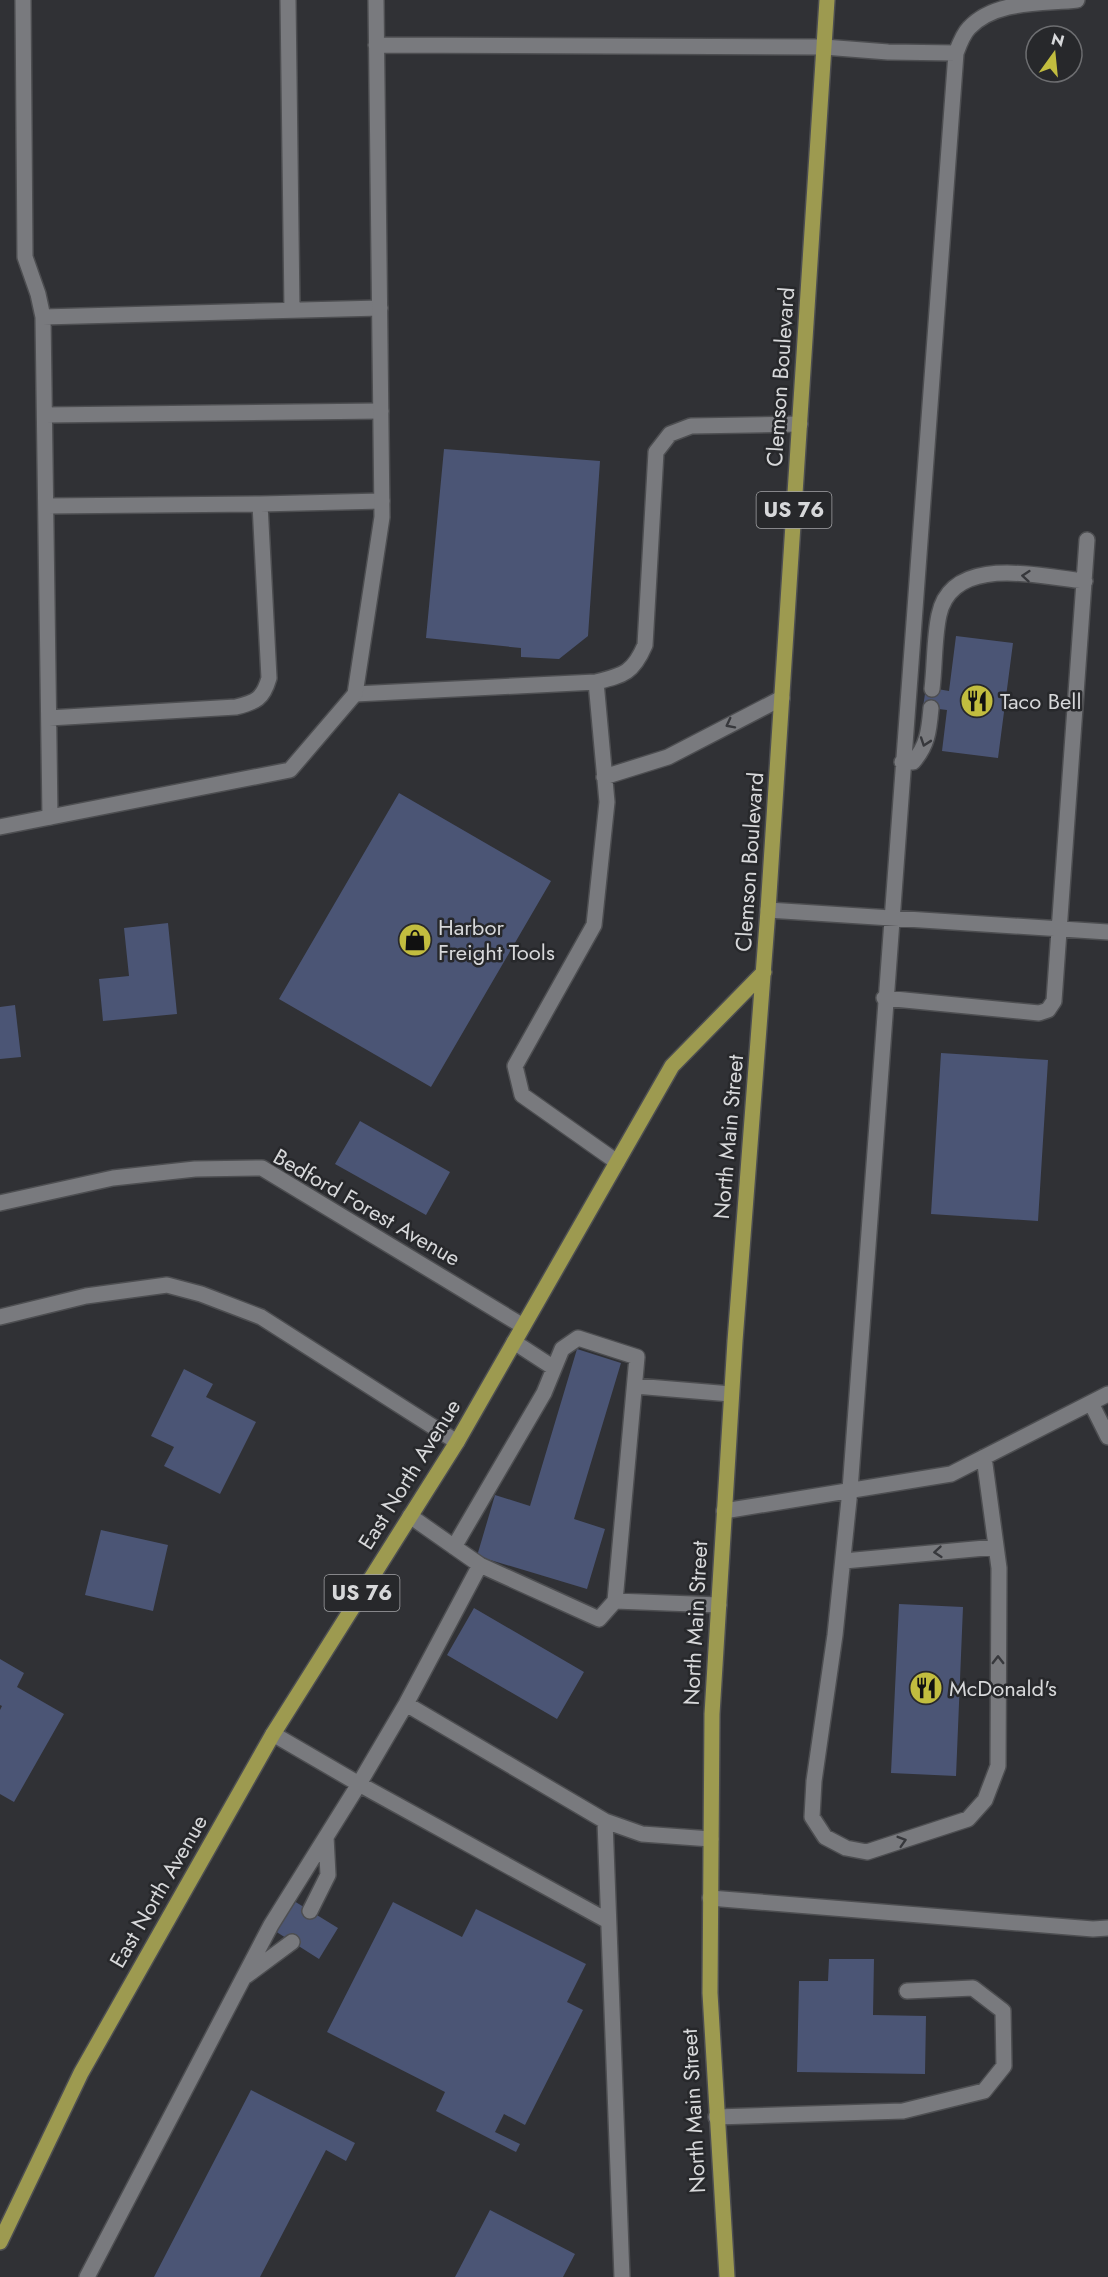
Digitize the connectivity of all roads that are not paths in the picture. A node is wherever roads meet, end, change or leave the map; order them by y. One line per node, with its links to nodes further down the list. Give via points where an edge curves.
1 (23, 0): 11 (street, via 25,257)
2 (288, 0): 10 (street)
3 (376, 0): 6 (street)
4 (827, 0): 7 (main road, Clemson Boulevard / US 76)
5 (1077, 0): 8 (street, via 985,14 967,29)
6 (376, 45): 7 (street); 9 (street)
7 (824, 47): 8 (street); 14 (main road, Clemson Boulevard / US 76)
8 (956, 53): 26 (street)
9 (380, 308): 10 (street); 12 (street)
10 (292, 310): 11 (street)
11 (43, 317): 13 (street)
12 (381, 411): 13 (street); 15 (street)
13 (45, 415): 17 (street)
14 (800, 424): 20 (street, via 691,426 670,434 656,452 645,645 638,661 625,674); 23 (main road, Clemson Boulevard / US 76)
15 (382, 501): 16 (street); 22 (street)
16 (260, 504): 17 (street); 25 (street, via 269,678 265,694 256,702 236,707)
17 (46, 506): 25 (street)
18 (1088, 540): 19 (street)
19 (1084, 581): 21 (street, one-way to 21, via 988,573 958,582 947,594 939,614); 32 (street)
20 (596, 682): 22 (street); 27 (street)
21 (932, 688)
22 (355, 694): 28 (street, via 290,770)
23 (782, 698): 27 (street, one-way to 27, via 668,757); 30 (main road, Clemson Boulevard / US 76)
24 (931, 708): 26 (street, one-way to 26, via 922,751 913,762)
25 (49, 718): 28 (street)
26 (902, 762): 31 (street)
27 (604, 777): 36 (street, via 607,802 594,925 515,1066 522,1095)
28 (50, 817): 29 (street)
29 (0, 827)
30 (768, 910): 31 (street); 34 (main road, Clemson Boulevard / US 76)
31 (890, 918): 32 (street); 35 (street)
32 (1061, 929): 33 (street); 35 (street, via 1054,1001 1048,1010 1039,1013)
33 (1108, 932)
34 (764, 972): 36 (main road, East North Avenue / US 76, via 672,1066); 43 (main road, North Main Street)
35 (884, 998): 49 (street)
36 (617, 1162): 39 (main road, East North Avenue / US 76)
37 (0, 1203): 39 (street, Bedford Forest Avenue, via 113,1178 195,1169 262,1168)
38 (0, 1317): 47 (street, via 86,1296 167,1285 201,1294 261,1317)
39 (523, 1326): 40 (main road, East North Avenue / US 76)
40 (514, 1342): 41 (street); 47 (main road, East North Avenue / US 76)
41 (554, 1368): 42 (street, via 562,1349 578,1338 637,1357); 52 (street, via 544,1393)
42 (634, 1386): 43 (street); 56 (street)
43 (732, 1394): 50 (main road, North Main Street)
44 (1108, 1394): 45 (street)
45 (1091, 1403): 46 (street); 48 (street)
46 (1108, 1437)
47 (457, 1442): 51 (main road, East North Avenue / US 76)
48 (984, 1457): 49 (street, via 951,1474); 53 (street)
49 (850, 1490): 50 (street); 54 (street)
50 (724, 1510): 57 (main road, North Main Street)
51 (410, 1516): 52 (street); 59 (main road, East North Avenue / US 76)
52 (454, 1547): 55 (street)
53 (996, 1547): 54 (street, one-way to 54); 54 (street, one-way to 53, via 812,1817 825,1837 846,1848 867,1852 968,1819 985,1800 998,1766)
54 (844, 1561)
55 (480, 1565): 56 (street, via 599,1619); 58 (street)
56 (615, 1601): 57 (street)
57 (719, 1605): 63 (main road, North Main Street, via 712,1714)
58 (406, 1704): 60 (street); 61 (street)
59 (273, 1734): 60 (street); 72 (main road, East North Avenue / US 76, via 81,2073)
60 (359, 1784): 62 (street); 66 (street)
61 (605, 1821): 63 (street, via 642,1834); 66 (street)
62 (326, 1837): 65 (street, via 328,1875); 69 (street, via 270,1925)
63 (711, 1839): 64 (main road, North Main Street)
64 (710, 1898): 67 (street); 71 (main road, North Main Street, via 710,1993)
65 (310, 1911)
66 (609, 1921): 74 (street)
67 (1108, 1928)
68 (292, 1942): 69 (street)
69 (242, 1980): 73 (street)
70 (907, 1991): 71 (street, via 973,1988 1003,2011 1004,2066 984,2091 903,2111)
71 (717, 2117): 75 (main road, North Main Street)
72 (0, 2242)
73 (87, 2277)
74 (622, 2277)
75 (727, 2277)

